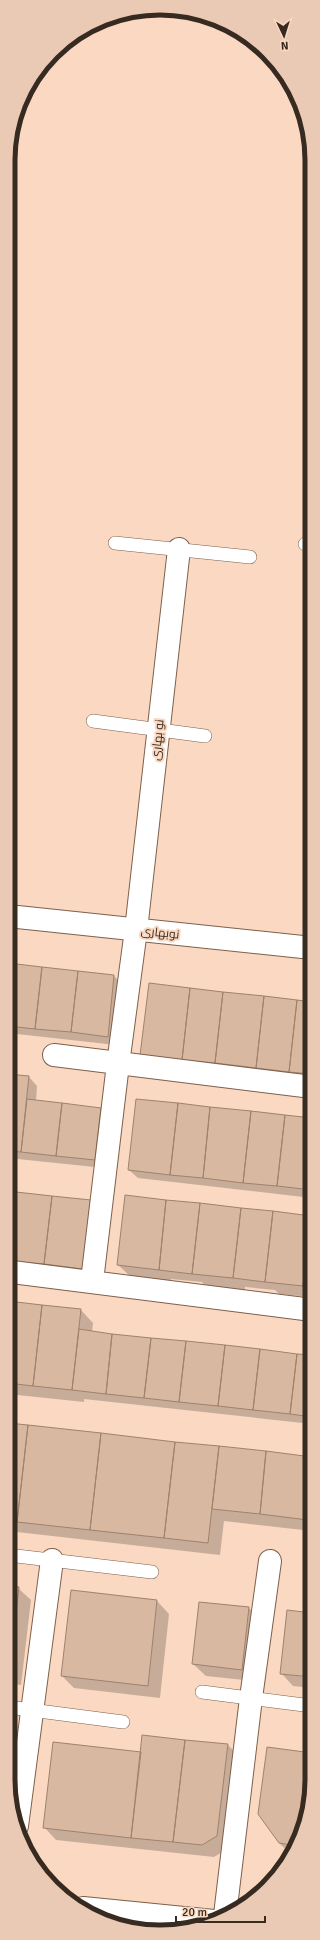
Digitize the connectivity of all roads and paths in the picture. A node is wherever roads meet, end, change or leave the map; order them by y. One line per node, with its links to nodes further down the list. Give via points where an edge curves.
1 (114, 543): 2 (lane)
2 (179, 549): 3 (lane); 5 (street, نو بهاری)
3 (250, 557)
4 (94, 721): 5 (lane)
5 (159, 731): 6 (lane); 8 (street, نو بهاری)
6 (205, 736)
7 (15, 917): 8 (street, نوبهاری)
8 (136, 930): 9 (street, نوبهاری); 11 (street, نو بهاری)
9 (305, 947)
10 (54, 1055): 11 (street)
11 (118, 1064): 12 (street); 14 (street, نو بهاری)
12 (305, 1086)
13 (15, 1272): 14 (street)
14 (92, 1282): 15 (street)
15 (305, 1309)
16 (15, 1556): 17 (lane)
17 (52, 1560): 19 (lane); 24 (street)
18 (270, 1561): 21 (street)
19 (152, 1572)
20 (202, 1692): 21 (lane)
21 (251, 1698): 22 (lane); 28 (street)
22 (305, 1705)
23 (15, 1708): 24 (lane)
24 (32, 1710): 25 (lane); 26 (street)
25 (123, 1722)
26 (19, 1812)
27 (94, 1909): 29 (street)
28 (226, 1909)
29 (199, 1920)

